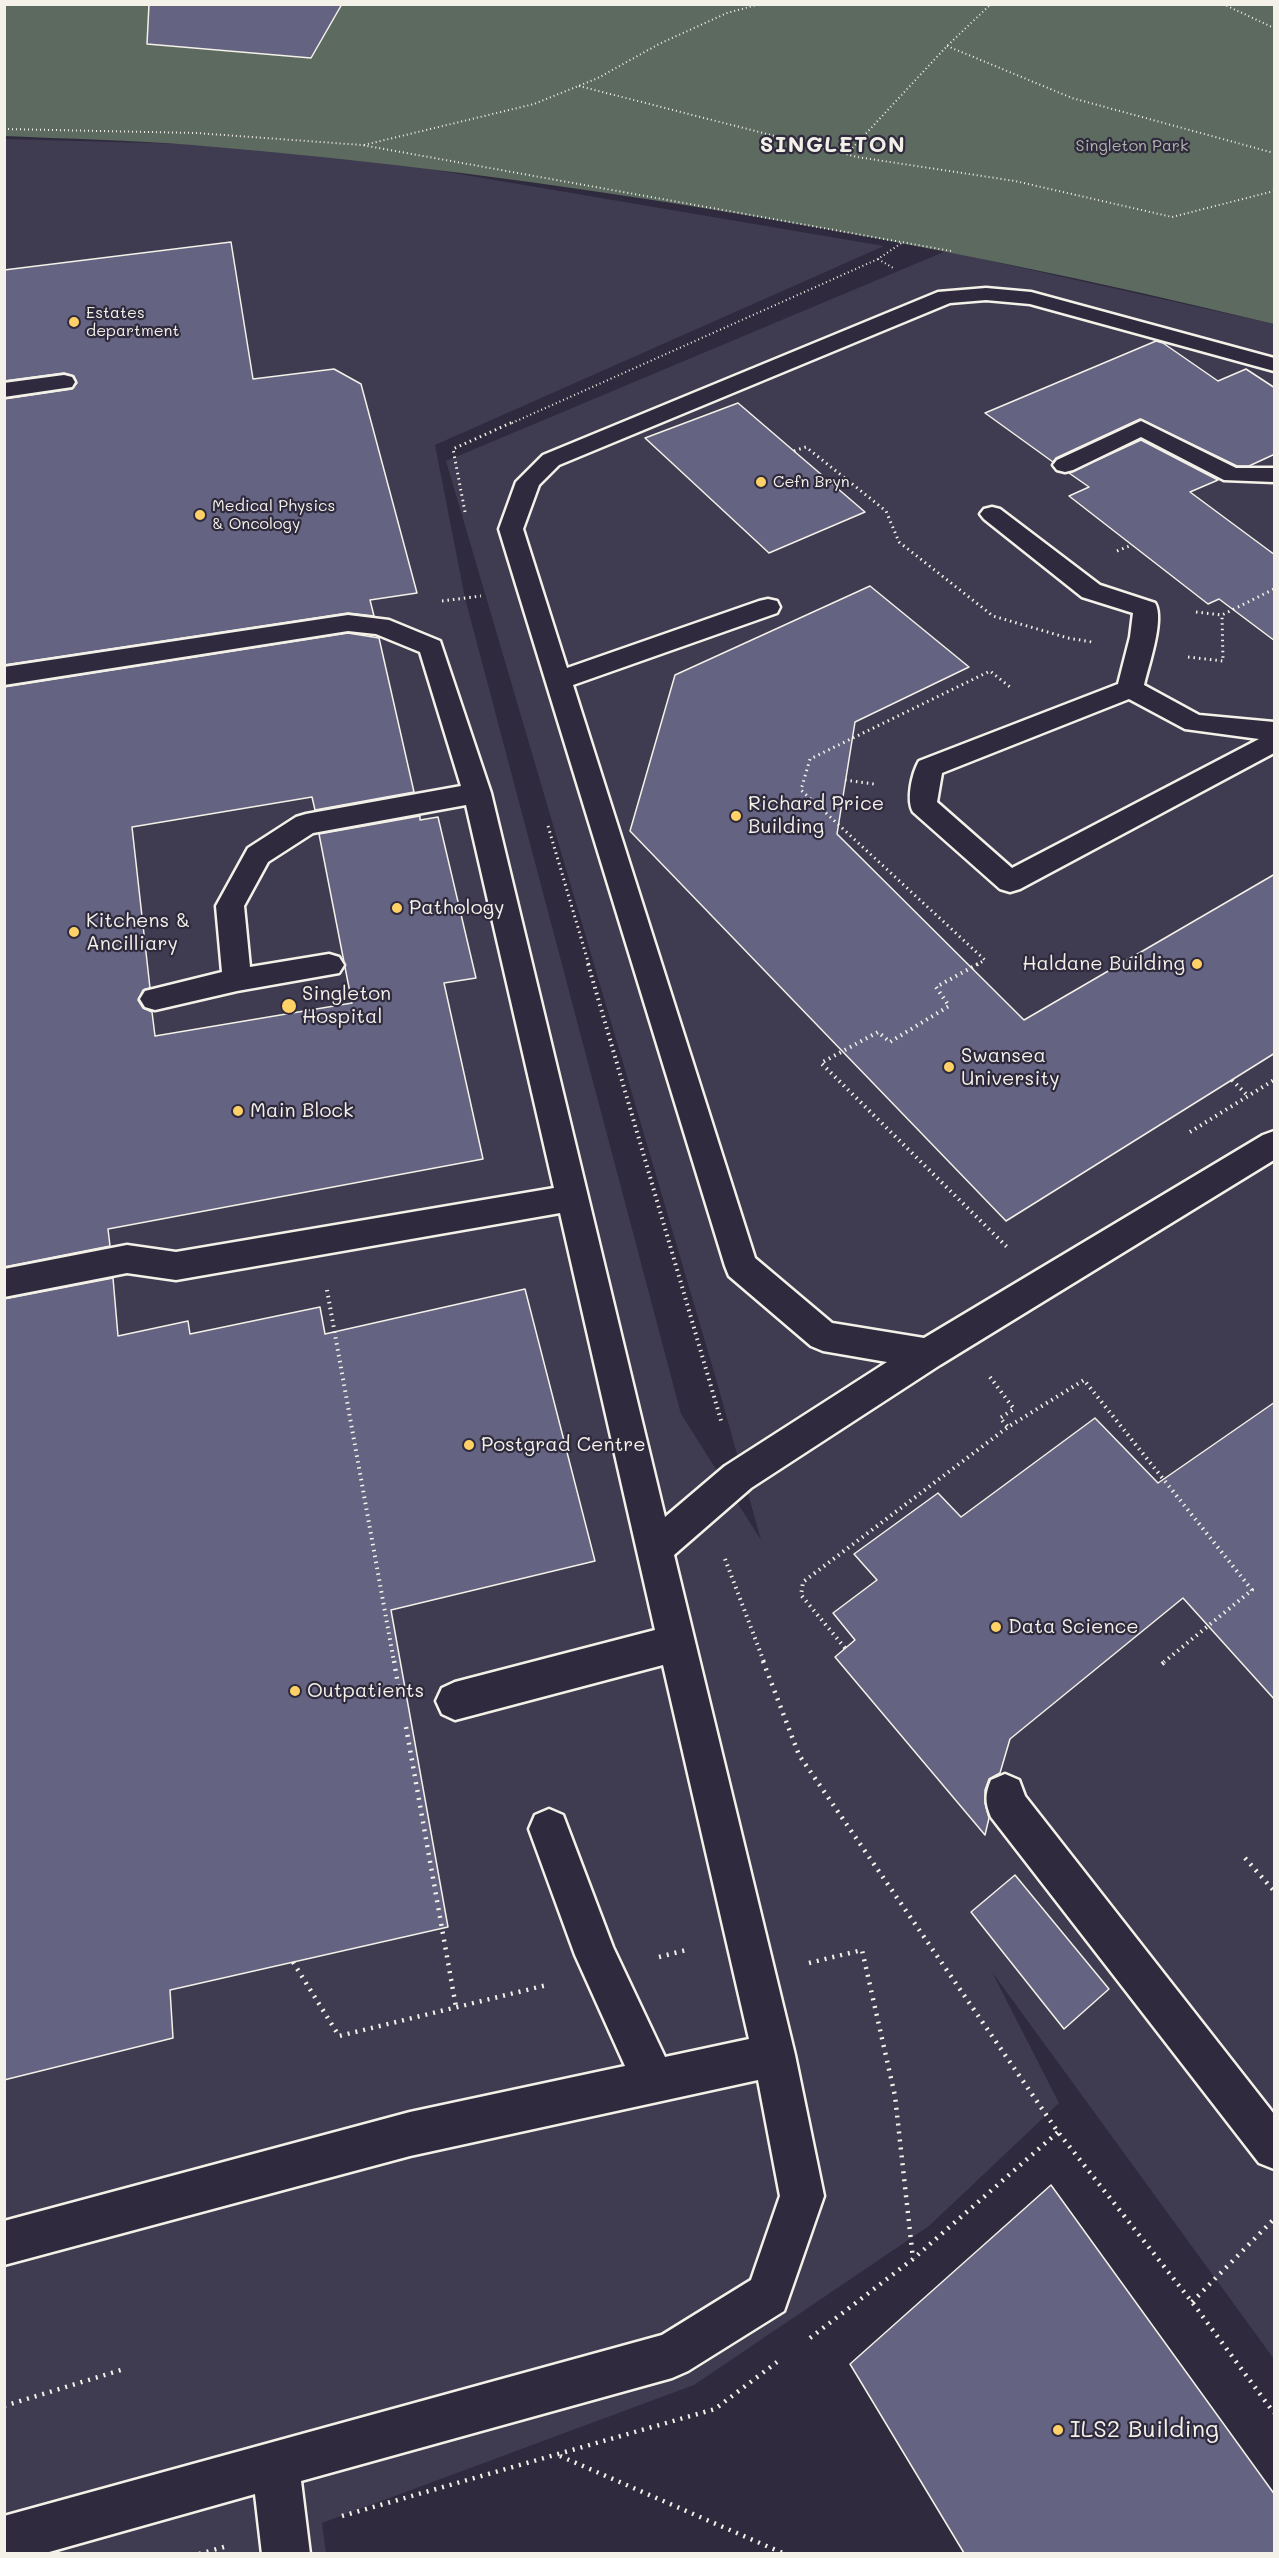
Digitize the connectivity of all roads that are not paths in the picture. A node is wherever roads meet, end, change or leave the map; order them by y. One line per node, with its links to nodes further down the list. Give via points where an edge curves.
1 (1275, 364): 9 (lane, via 1031,298 986,294 946,297 551,460 528,483 511,529)
2 (64, 382): 3 (lane)
3 (4, 390)
4 (1065, 465): 5 (lane, via 1141,428 1232,475)
5 (1275, 475)
6 (992, 514): 10 (lane, via 1091,591 1146,609)
7 (768, 607): 9 (lane)
8 (4, 676): 13 (lane, via 348,623 380,626 431,647)
9 (557, 681): 20 (lane, via 741,1266 823,1336)
10 (1130, 689): 11 (lane, via 1194,723); 12 (lane, via 929,768 923,805 1010,882)
11 (1275, 731)
12 (1275, 742)
13 (477, 793): 15 (lane, via 306,824 258,855 230,906); 18 (lane)
14 (329, 965): 15 (lane)
15 (237, 980): 16 (lane)
16 (155, 999)
17 (1275, 1144): 20 (lane)
18 (572, 1198): 19 (lane, via 176,1266 127,1259); 21 (lane)
19 (4, 1283)
20 (928, 1354): 21 (lane, via 738,1477)
21 (654, 1549): 22 (lane)
22 (676, 1643): 23 (lane); 26 (lane)
23 (455, 1701)
24 (1005, 1794): 28 (lane, via 1005,1803)
25 (549, 1829): 27 (lane, via 604,1971)
26 (774, 2055): 27 (lane); 30 (lane, via 802,2196 768,2295 672,2355)
27 (653, 2080): 29 (lane, via 410,2134)
28 (1275, 2148)
29 (4, 2243)
30 (275, 2465): 31 (lane); 32 (lane)
31 (4, 2540)
32 (285, 2553)

